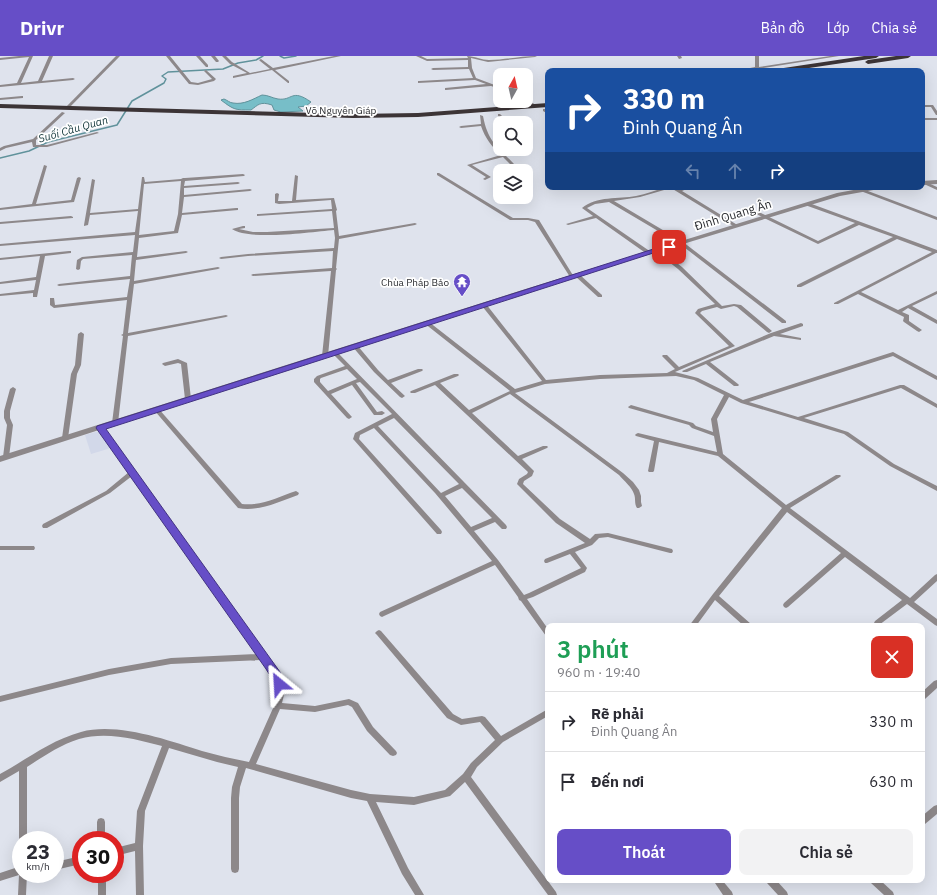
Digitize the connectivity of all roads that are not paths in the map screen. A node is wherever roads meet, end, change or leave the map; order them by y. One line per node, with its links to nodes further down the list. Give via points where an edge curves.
1 (30, 56): 16 (street); 34 (street)
2 (51, 56): 31 (street)
3 (118, 56): 45 (street)
4 (168, 56): 26 (street, via 192,84 213,80)
5 (198, 56): 19 (street)
6 (213, 56): 18 (street)
7 (224, 56): 27 (street)
8 (339, 56): 24 (street)
9 (418, 56): 15 (street, via 427,60)
10 (535, 56): 15 (street, via 488,60)
11 (757, 56): 21 (street)
12 (833, 56): 21 (street)
13 (876, 56): 22 (highway)
14 (908, 56): 23 (highway)
15 (469, 57): 20 (street)
16 (0, 60)
17 (261, 60): 24 (street)
18 (217, 61)
19 (207, 66)
20 (470, 68): 25 (street); 29 (street)
21 (758, 68)
22 (797, 68)
23 (830, 68)
24 (272, 69): 27 (street); 32 (street)
25 (433, 69)
26 (206, 71)
27 (249, 73): 28 (street)
28 (234, 77)
29 (475, 78): 33 (street); 35 (street)
30 (73, 79): 31 (street)
31 (40, 81): 34 (street)
32 (288, 82)
33 (419, 82)
34 (18, 85): 36 (street)
35 (492, 85): 37 (street)
36 (0, 86)
37 (446, 89)
38 (22, 97): 39 (street)
39 (0, 99)
40 (0, 106): 45 (highway)
41 (535, 106): 43 (highway, Võ Nguyên Giáp); 47 (highway, Võ Nguyên Giáp, via 418,115)
42 (925, 106): 49 (street, via 932,106)
43 (545, 108)
44 (545, 109): 48 (highway, Võ Nguyên Giáp)
45 (65, 111): 46 (highway); 47 (highway); 56 (street)
46 (0, 112)
47 (136, 113): 50 (highway, Võ Nguyên Giáp, via 352,121)
48 (499, 114): 50 (highway, Võ Nguyên Giáp)
49 (937, 114)
50 (481, 116): 53 (street)
51 (925, 119): 52 (street)
52 (937, 119)
53 (483, 125): 54 (street); 57 (street)
54 (461, 127)
55 (96, 133): 56 (street, via 42,147 34,146)
56 (34, 140): 58 (street)
57 (493, 146)
58 (0, 150)
59 (503, 156): 60 (street); 66 (street, via 469,165 489,177)
60 (512, 164)
61 (45, 166): 87 (street)
62 (243, 174): 68 (street)
63 (438, 174): 127 (street, via 512,219 537,221)
64 (296, 176): 84 (street)
65 (79, 178): 87 (street, via 73,201)
66 (485, 179)
67 (93, 180): 93 (street)
68 (183, 180): 74 (street); 90 (street, via 143,180)
69 (937, 182): 71 (street)
70 (238, 183): 73 (street)
71 (925, 183)
72 (925, 183): 75 (street)
73 (212, 185): 74 (street); 81 (street)
74 (183, 187): 83 (street)
75 (937, 188)
76 (250, 190): 81 (street)
77 (660, 190): 85 (street)
78 (856, 190): 86 (street, Đinh Quang Ân)
79 (863, 190): 99 (street)
80 (679, 191): 105 (street)
81 (212, 194): 83 (street)
82 (277, 194): 84 (street, via 277,202)
83 (182, 196): 94 (street)
84 (294, 201): 91 (street, via 332,199)
85 (611, 201): 97 (street, via 586,205 584,208); 111 (street)
86 (807, 204): 98 (street, Đinh Quang Ân); 101 (street)
87 (34, 205): 88 (street)
88 (0, 209)
89 (236, 209): 94 (street)
90 (140, 210): 93 (street); 108 (street)
91 (335, 210): 95 (street); 107 (street)
92 (745, 211): 98 (street, via 754,211)
93 (88, 214): 104 (street)
94 (180, 214): 108 (street, via 176,232)
95 (259, 215)
96 (71, 217): 100 (street)
97 (596, 217): 103 (street); 118 (street)
98 (765, 217): 101 (street, via 818,242); 105 (street, Đinh Quang Ân)
99 (937, 219)
100 (0, 223)
101 (859, 223): 109 (street)
102 (415, 224): 110 (street)
103 (568, 224)
104 (86, 225)
105 (737, 226): 111 (street, Đinh Quang Ân)
106 (243, 227): 107 (street, via 234,229 265,234)
107 (335, 229): 110 (street)
108 (137, 235): 112 (street); 120 (street)
109 (897, 237): 115 (street); 133 (street)
110 (337, 238): 113 (street)
111 (680, 243): 114 (street, Đinh Quang Ân); 149 (street)
112 (0, 245)
113 (336, 249): 121 (street); 125 (street)
114 (657, 250): 118 (street, Đinh Quang Ân); 144 (street, via 688,275)
115 (936, 251): 135 (street)
116 (69, 252): 119 (street)
117 (186, 252): 120 (street)
118 (649, 253): 127 (street, Đinh Quang Ân)
119 (43, 255): 122 (street); 129 (street)
120 (134, 256): 124 (street, via 82,258 79,260); 128 (street)
121 (221, 258)
122 (0, 259)
123 (218, 268): 131 (street)
124 (78, 269)
125 (335, 269): 126 (street); 159 (street)
126 (253, 275)
127 (574, 276): 139 (street); 143 (street, Đinh Quang Ân)
128 (132, 277): 131 (street); 132 (street)
129 (39, 278): 130 (street); 134 (street)
130 (0, 279)
131 (131, 284): 140 (street)
132 (59, 285)
133 (799, 286)
134 (36, 290): 137 (street); 138 (street)
135 (858, 292): 142 (street); 146 (street)
136 (937, 292): 145 (street)
137 (0, 295)
138 (36, 296)
139 (600, 296)
140 (129, 298): 141 (street, via 54,307); 155 (street)
141 (52, 299)
142 (836, 303)
143 (484, 305): 148 (street, Đinh Quang Ân); 170 (street)
144 (718, 306): 153 (street, via 722,309 739,306); 165 (street, via 697,313 732,346)
145 (908, 306): 146 (street); 150 (street)
146 (899, 311): 152 (street, via 907,317 906,321)
147 (226, 316): 155 (street)
148 (427, 322): 157 (street, Đinh Quang Ân); 175 (street)
149 (784, 322)
150 (937, 322)
151 (801, 324): 153 (street)
152 (919, 330)
153 (771, 333): 156 (street); 161 (street)
154 (81, 334): 195 (street)
155 (124, 335): 190 (street)
156 (799, 339)
157 (355, 346): 158 (street, Đinh Quang Ân); 169 (street)
158 (335, 353): 159 (street, Đinh Quang Ân); 163 (street)
159 (325, 356): 180 (street, Đinh Quang Ân)
160 (665, 356): 165 (street)
161 (706, 362): 165 (street); 173 (street)
162 (165, 364): 180 (street, via 178,361 184,363)
163 (347, 366): 168 (street); 177 (street, via 317,379)
164 (420, 370): 169 (street)
165 (677, 372): 170 (street); 178 (street)
166 (456, 375): 172 (street)
167 (937, 378): 181 (street, via 893,354)
168 (361, 380): 171 (street); 187 (street)
169 (388, 382): 179 (street)
170 (545, 382): 175 (street)
171 (353, 383): 177 (street); 185 (street, via 376,414)
172 (436, 383): 176 (street); 186 (street)
173 (736, 385)
174 (13, 389): 199 (street, via 7,411 10,425)
175 (513, 391): 186 (street); 208 (street, via 621,474 638,495)
176 (413, 392)
177 (327, 393): 188 (street)
178 (727, 395): 181 (street); 194 (street, via 714,419)
179 (402, 396)
180 (188, 399): 184 (street, Đinh Quang Ân)
181 (743, 402): 189 (street)
182 (937, 406): 189 (street, via 902,386)
183 (631, 407): 194 (street, via 691,424 694,428)
184 (156, 409): 190 (street, Đinh Quang Ân); 206 (street, via 240,506 263,506)
185 (382, 413)
186 (468, 413): 200 (street)
187 (395, 415): 191 (street); 204 (street)
188 (349, 417)
189 (798, 418): 205 (street, via 846,432 892,465)
190 (115, 422): 192 (street, Đinh Quang Ân)
191 (374, 425): 207 (street); 214 (street, via 357,434 356,439)
192 (100, 428): 195 (street, Đinh Quang Ân); 202 (street)
193 (638, 435): 196 (street)
194 (717, 435): 198 (street)
195 (65, 438): 199 (street, Đinh Quang Ân)
196 (657, 440): 198 (street); 201 (street)
197 (544, 447): 200 (street)
198 (720, 455): 209 (street)
199 (3, 458)
200 (517, 459): 215 (street, via 531,473 521,480 520,484 558,520)
201 (651, 471)
202 (132, 473): 211 (street, via 108,492); 235 (street)
203 (838, 476): 209 (street)
204 (463, 485): 207 (street); 210 (street)
205 (937, 489)
206 (296, 493)
207 (440, 496): 213 (street)
208 (639, 506)
209 (786, 508): 220 (street); 224 (street)
210 (496, 519): 212 (street); 213 (street)
211 (45, 526)
212 (504, 527)
213 (470, 530): 222 (street)
214 (439, 532)
215 (590, 543): 218 (street, via 597,536 608,535); 219 (street)
216 (0, 548): 217 (street)
217 (32, 548)
218 (670, 551)
219 (572, 552): 221 (street); 225 (street, via 583,570)
220 (845, 553): 226 (street); 227 (street)
221 (547, 561)
222 (496, 562): 225 (street); 228 (street)
223 (937, 576): 226 (street)
224 (715, 596): 229 (street); 230 (street)
225 (521, 598): 233 (street)
226 (909, 601): 231 (street); 232 (street)
227 (786, 605)
228 (382, 614)
229 (694, 623)
230 (746, 623)
231 (877, 623)
232 (937, 623)
233 (545, 630)
234 (379, 633): 241 (street, via 450,716 462,722 482,719)
235 (264, 657): 238 (street, via 171,661 109,672); 239 (street, via 279,684)
236 (937, 683): 237 (street)
237 (925, 694)
238 (0, 699)
239 (278, 706): 243 (street, via 315,709 349,702 355,705 370,729); 244 (street)
240 (545, 714): 241 (street)
241 (500, 740): 246 (street, via 474,765)
242 (166, 743): 244 (street); 245 (street, via 110,733 82,735 51,747); 254 (street, via 141,811)
243 (393, 753)
244 (247, 765): 248 (street); 256 (street, via 238,781 235,798)
245 (23, 766): 247 (street); 252 (street)
246 (466, 777): 248 (street, via 447,793 414,802); 268 (street)
247 (0, 778)
248 (370, 798): 267 (street, via 405,871)
249 (937, 809): 250 (street)
250 (925, 819)
251 (101, 822): 253 (street)
252 (23, 831)
253 (101, 831)
254 (139, 846): 255 (street); 266 (street)
255 (124, 850)
256 (235, 869)
257 (12, 873): 258 (street)
258 (0, 877)
259 (23, 883): 264 (street)
260 (102, 883): 265 (street)
261 (719, 883): 269 (street)
262 (776, 883): 270 (street)
263 (877, 883): 271 (street)
264 (22, 895)
265 (102, 895)
266 (140, 895)
267 (420, 895)
268 (553, 895)
269 (729, 895)
270 (784, 895)
271 (890, 895)

